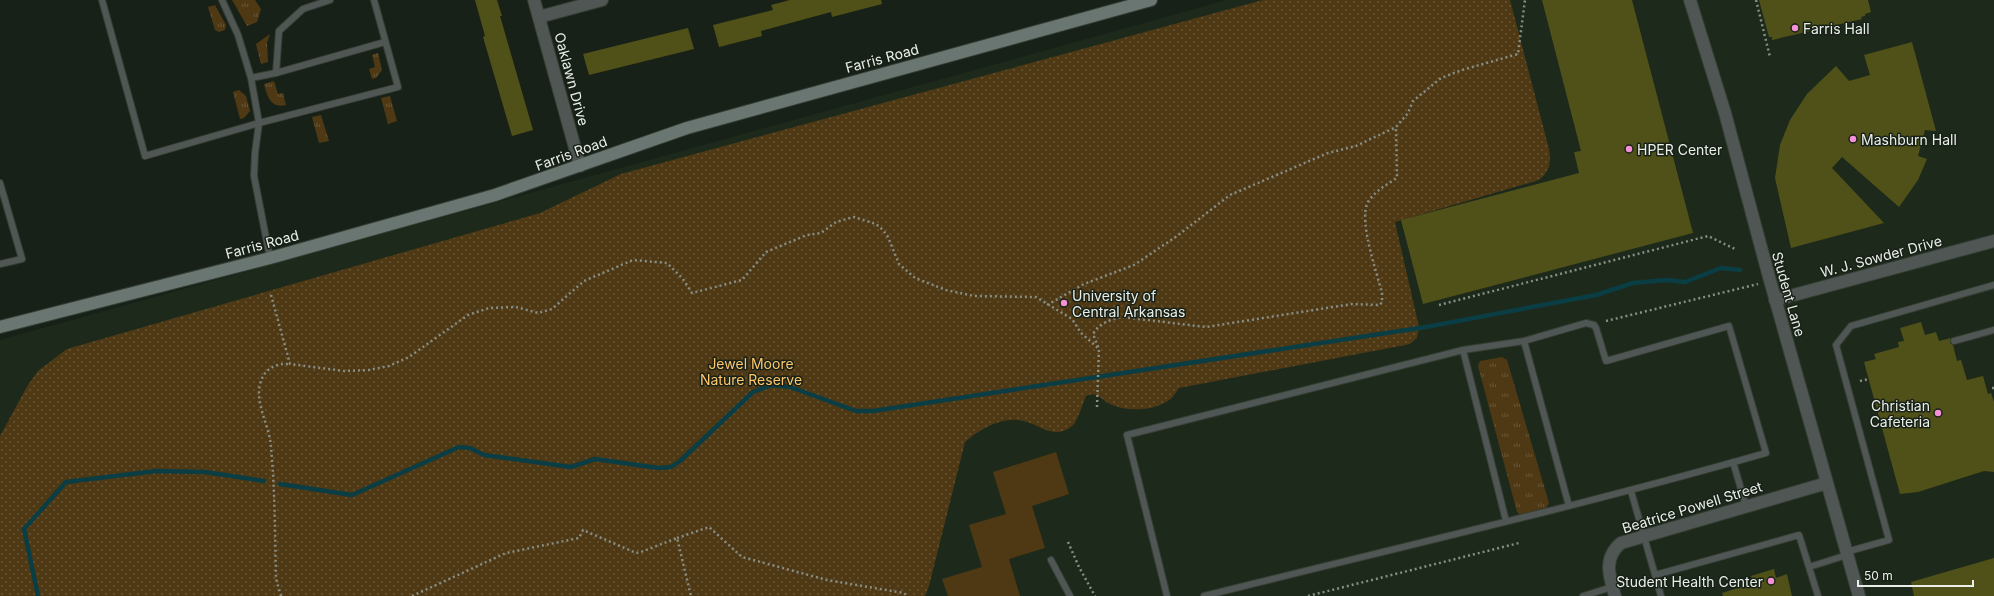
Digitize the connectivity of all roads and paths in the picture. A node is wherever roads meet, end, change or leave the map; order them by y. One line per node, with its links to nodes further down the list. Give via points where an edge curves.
1 (102, 0): 16 (lane, via 145,156)
2 (222, 0): 15 (lane, via 238,35)
3 (330, 0): 14 (lane, via 303,9 279,31)
4 (374, 0): 12 (lane)
5 (534, 0): 11 (street, Oaklawn Drive)
6 (602, 0): 11 (street)
7 (1151, 0): 18 (street, Farris Road, via 707,122)
8 (1525, 0): 17 (path, via 1518,54 1441,78 1413,101 1408,113)
9 (1690, 0): 27 (street, Student Lane, via 1725,113)
10 (1756, 0): 13 (path)
11 (539, 17): 18 (street, Oaklawn Drive)
12 (385, 42): 14 (lane); 16 (lane, via 398,87)
13 (1770, 56)
14 (276, 73): 15 (lane)
15 (251, 78): 16 (lane)
16 (259, 123): 22 (lane, via 254,176)
17 (1396, 127): 28 (path, via 1356,146 1328,153 1230,194 1177,236 1134,265 1084,284); 35 (path, via 1397,178 1380,188 1368,203 1365,225 1382,293 1380,305 1352,304 1206,327 1122,317 1110,320 1096,329 1093,334)
18 (580, 166): 22 (street, Farris Road, via 495,195)
19 (0, 183): 23 (lane, via 22,259)
20 (1993, 246): 27 (street, W. J. Sowder Drive)
21 (1735, 249): 29 (path, via 1708,236)
22 (270, 258): 31 (street, Farris Road)
23 (0, 264)
24 (1758, 284): 30 (path)
25 (1994, 285): 51 (lane, via 1850,326 1836,344 1889,540)
26 (271, 295): 37 (path)
27 (1775, 300): 42 (street, Student Lane)
28 (1046, 305): 35 (path, via 1072,319 1081,332); 37 (path, via 1036,297 974,296 946,290 915,278 899,264 883,230 876,224 854,218 836,222 821,233 807,235 766,252 742,280 692,294 683,279 667,263 633,260 584,281 552,309 538,313 516,307 489,308 468,315 409,358 389,366 344,371)
29 (1439, 305)
30 (1606, 321)
31 (0, 326)
32 (1994, 330): 34 (lane)
33 (1524, 341): 36 (lane); 41 (lane, via 1590,324 1596,328 1606,361 1729,326 1766,453); 44 (lane)
34 (1954, 341)
35 (1099, 349): 40 (path)
36 (1463, 350): 46 (lane); 63 (lane, via 1127,435)
37 (290, 364): 57 (path, via 279,364 270,368 262,378 259,390 271,444 276,579)
38 (1869, 379): 39 (path)
39 (1860, 381)
40 (1097, 407)
41 (1733, 462): 43 (lane); 45 (lane)
42 (1827, 483): 45 (street, Beatrice Powell Street); 51 (street, Student Lane)
43 (1631, 491): 44 (lane); 47 (lane)
44 (1569, 506): 46 (lane)
45 (1746, 506): 47 (street, Beatrice Powell Street)
46 (1506, 520): 56 (lane)
47 (1643, 535): 54 (lane); 55 (street, Beatrice Powell Street, via 1621,542 1612,553 1608,566)
48 (677, 538): 58 (path, via 636,553 583,530 579,538 506,554); 59 (path); 60 (path, via 709,527 742,557 827,580 904,593)
49 (1068, 542): 62 (path)
50 (1519, 543): 65 (path)
51 (1847, 554): 53 (lane); 69 (street, Student Lane)
52 (1051, 560): 61 (lane)
53 (1809, 567): 54 (lane, via 1799,535); 68 (lane)
54 (1655, 575): 67 (lane)
55 (1614, 592): 66 (lane)
56 (1225, 594): 64 (lane)
57 (281, 596)
58 (412, 596)
59 (691, 596)
60 (906, 596)
61 (1070, 596)
62 (1095, 596)
63 (1167, 596)
64 (1204, 596)
65 (1308, 596)
66 (1583, 596)
67 (1661, 596)
68 (1818, 596)
69 (1859, 596)

